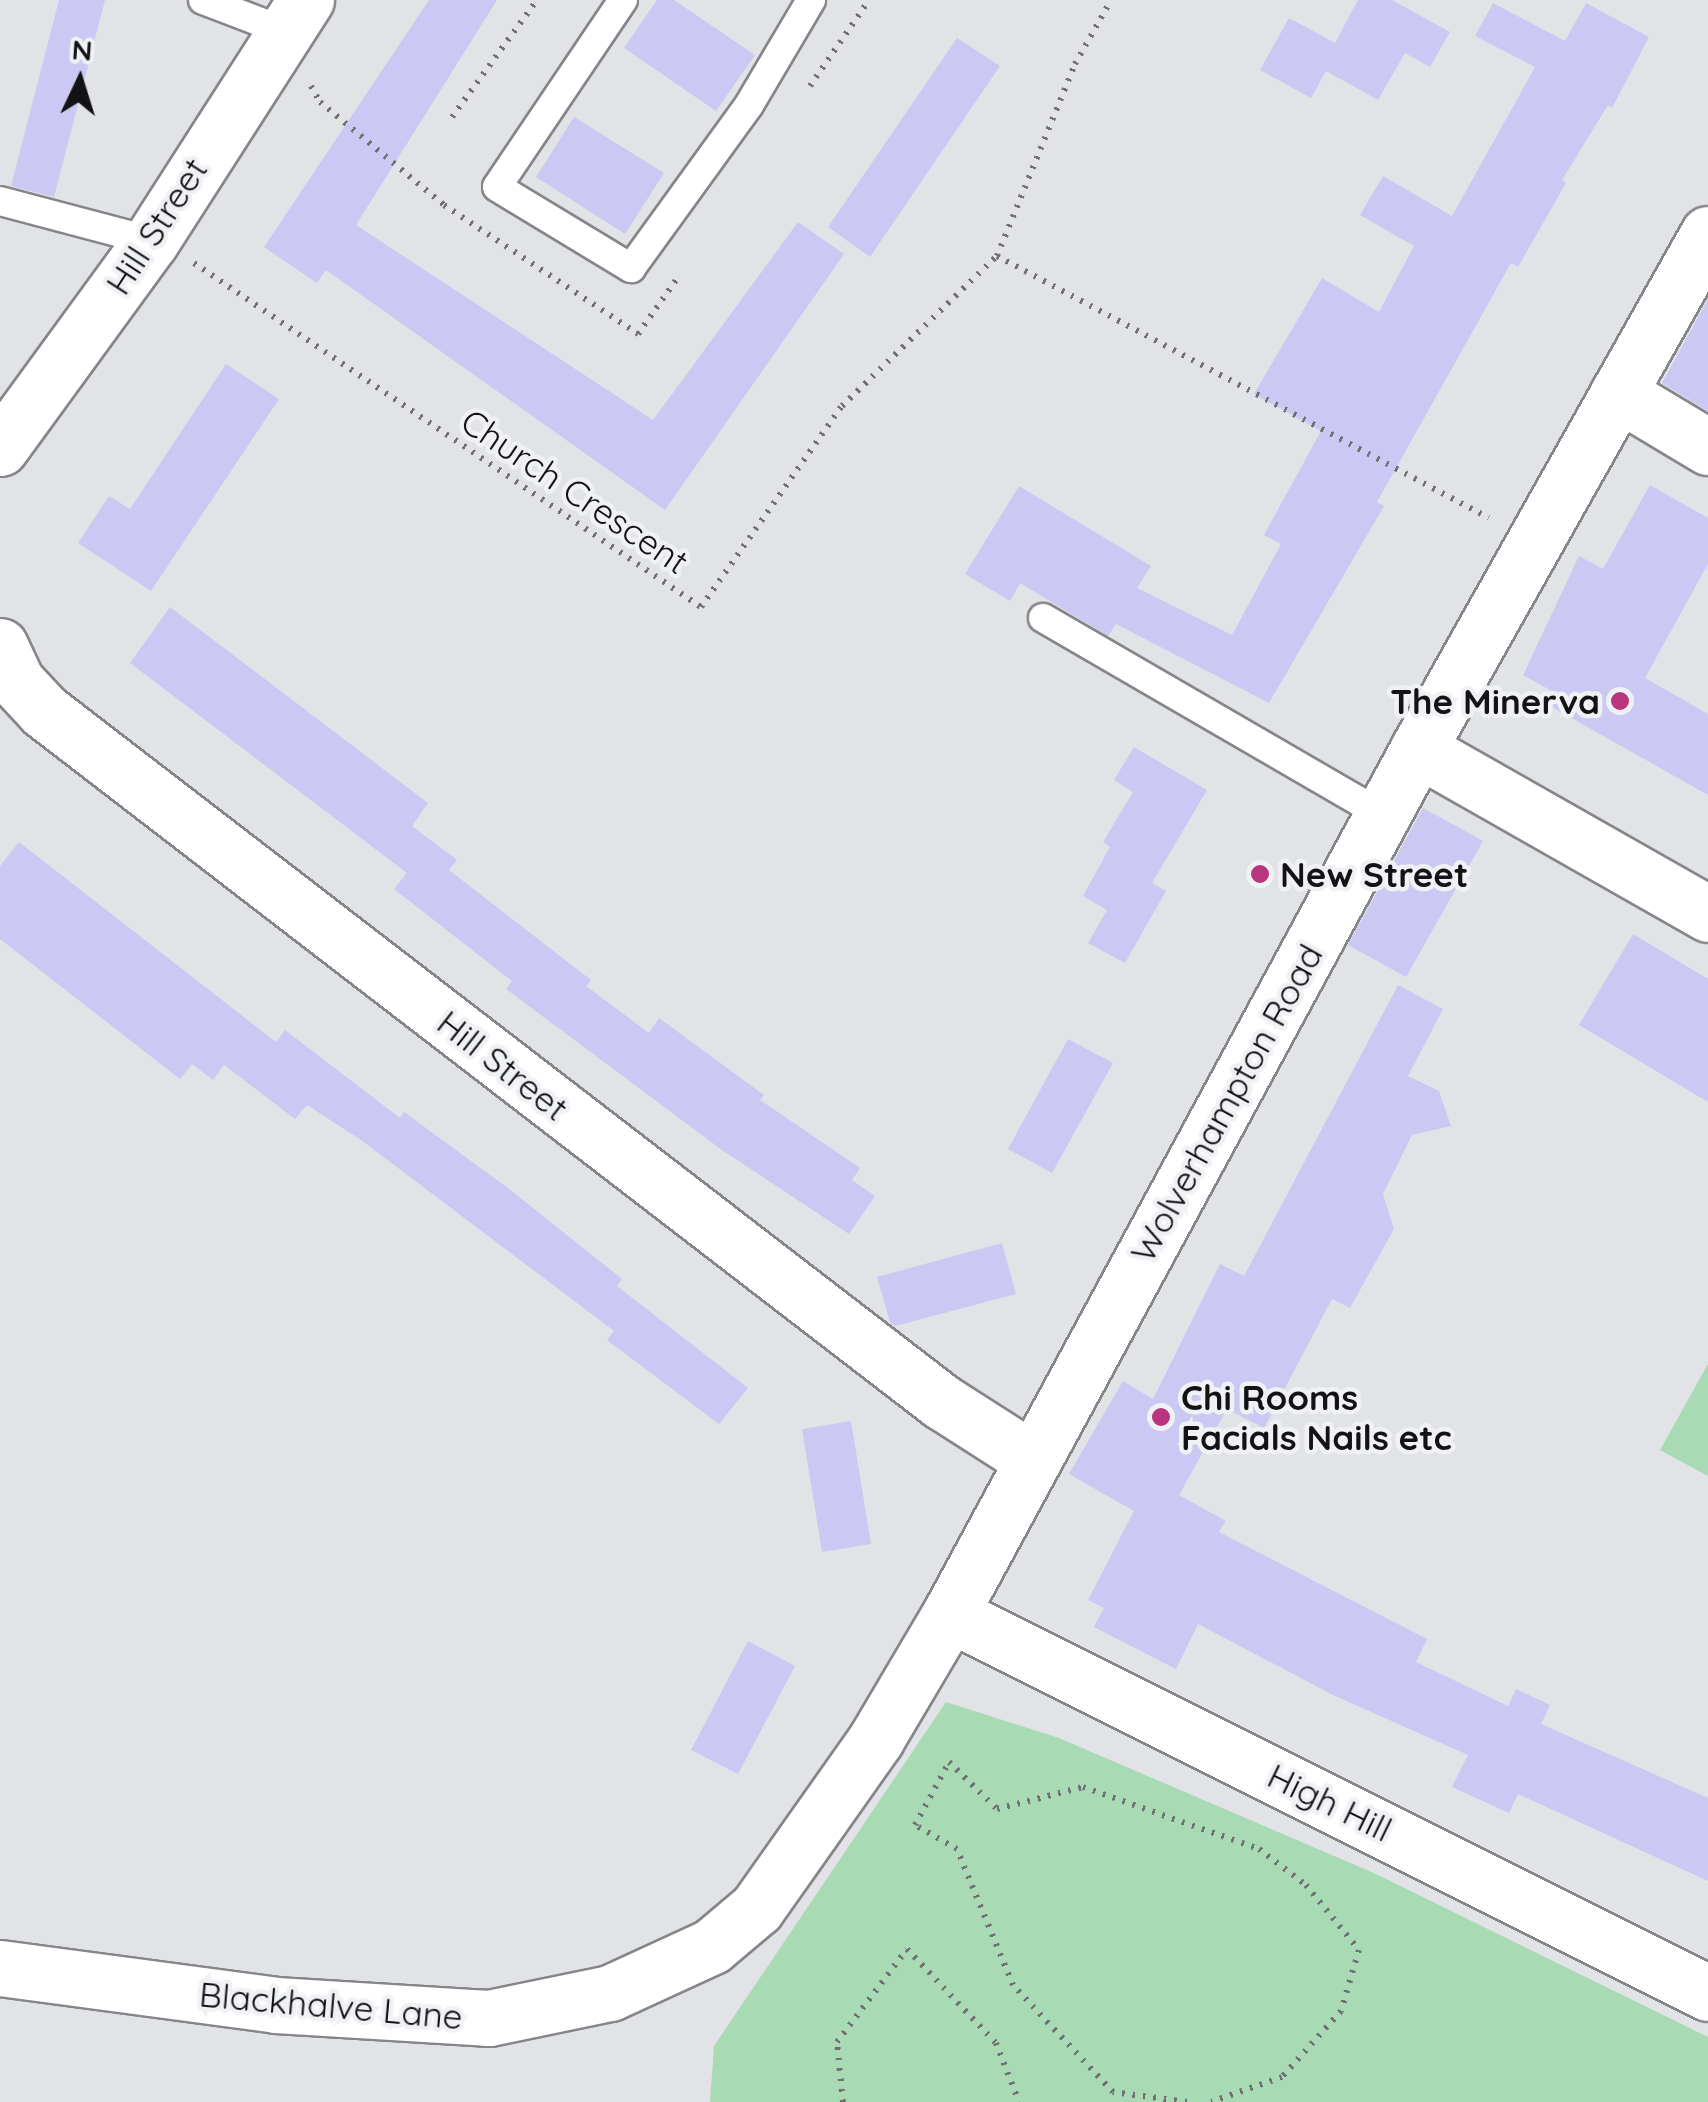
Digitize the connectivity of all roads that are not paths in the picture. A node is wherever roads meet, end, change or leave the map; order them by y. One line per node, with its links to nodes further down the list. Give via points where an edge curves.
1 (203, 0): 4 (lane)
2 (624, 0): 3 (lane, via 497,187 631,268 749,105)
3 (812, 0)
4 (295, 16): 7 (street, Hill Street)
5 (0, 201): 7 (lane)
6 (1708, 234): 8 (street, Wolverhampton Road)
7 (151, 241): 10 (street, Hill Street)
8 (1618, 394): 9 (street); 13 (street, Wolverhampton Road)
9 (1708, 447)
10 (0, 448)
11 (1043, 618): 14 (lane)
12 (0, 650): 16 (street, Hill Street, via 44,711 942,1402)
13 (1418, 748): 14 (street, Wolverhampton Road); 15 (street)
14 (1383, 815): 16 (street, Wolverhampton Road)
15 (1708, 914)
16 (1031, 1459): 17 (street, Wolverhampton Road)
17 (950, 1614): 18 (street, Wolverhampton Road, via 854,1772); 20 (street, High Hill)
18 (757, 1908): 19 (street, Blackhalve Lane, via 712,1946 610,1993 490,2018 276,2006)
19 (0, 1968)
20 (1708, 1993)

